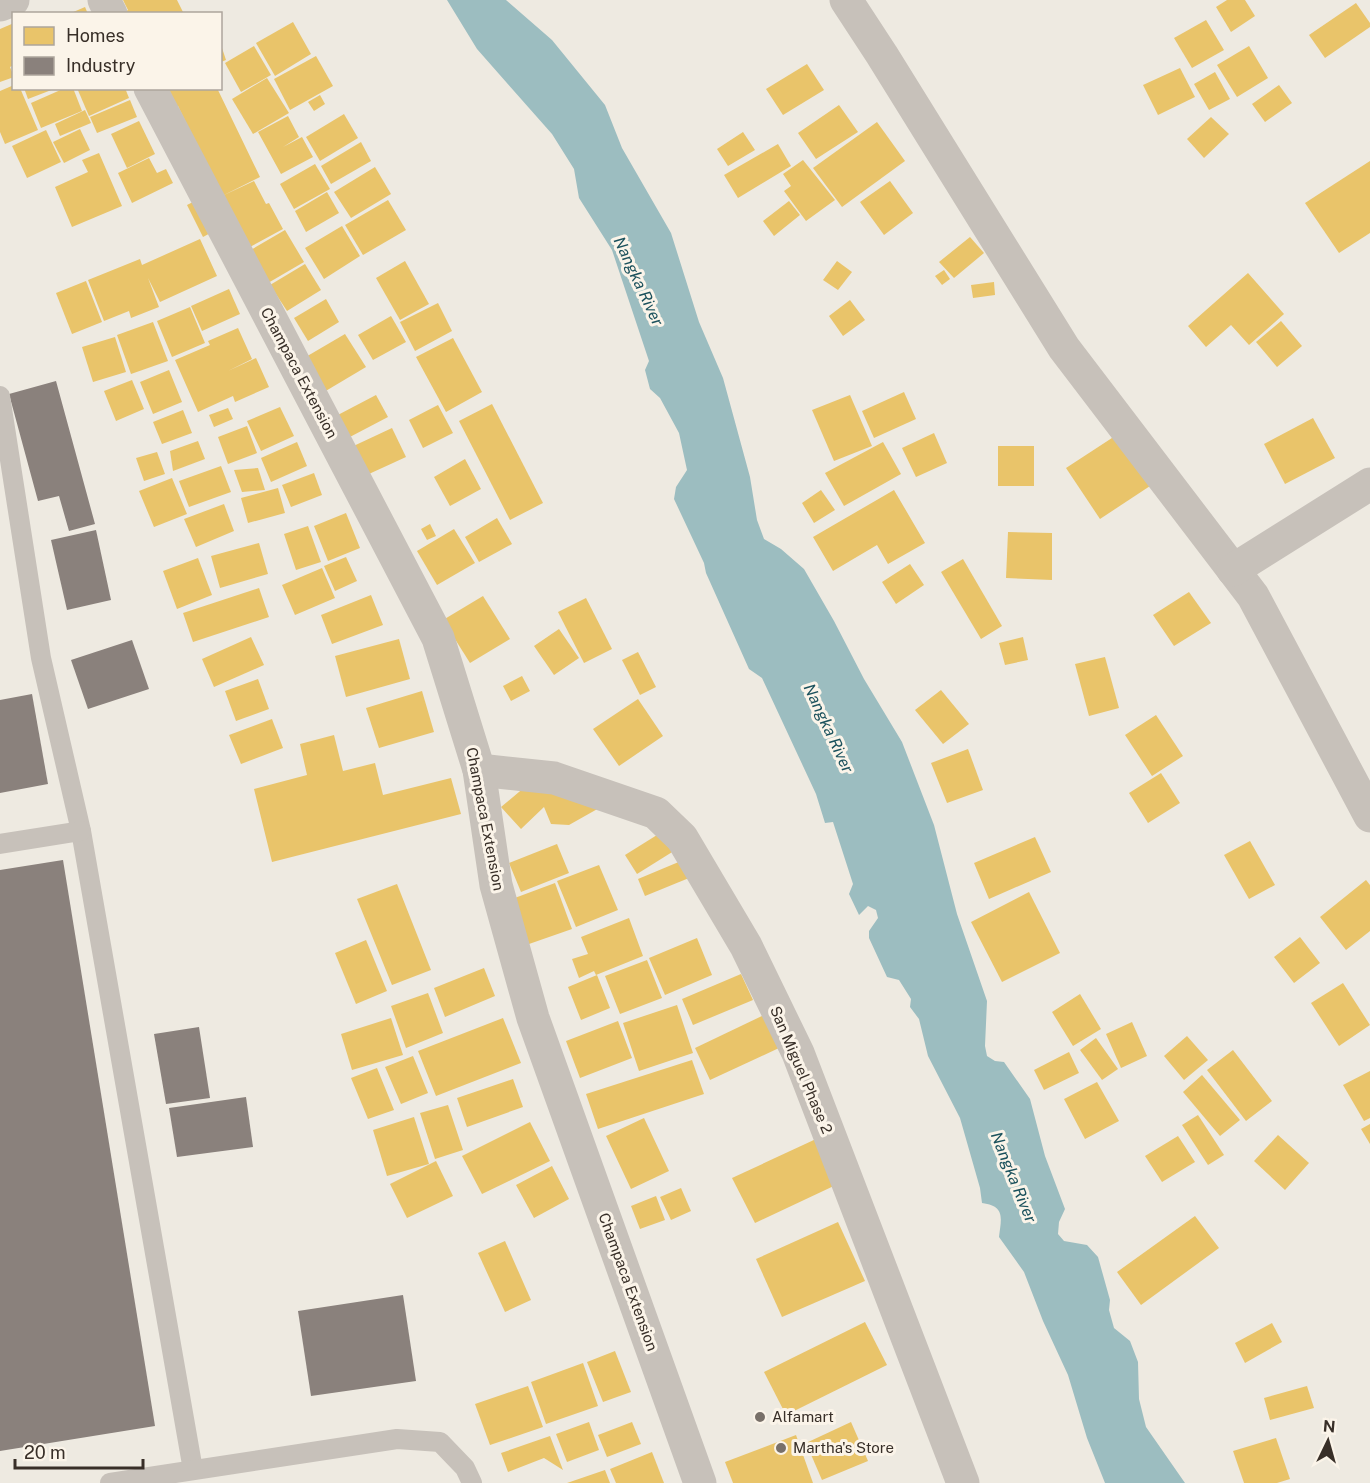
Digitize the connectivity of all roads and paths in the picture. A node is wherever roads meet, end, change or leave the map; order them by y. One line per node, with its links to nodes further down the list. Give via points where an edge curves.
1 (13, 0): 3 (street)
2 (846, 0): 7 (street, via 1064,348)
3 (0, 5)
4 (151, 90): 8 (street, Champaca Extension, via 438,638)
5 (0, 396): 10 (lane, via 41,658)
6 (1370, 484): 7 (street)
7 (1233, 570): 9 (street, via 1253,597)
8 (479, 770): 15 (street, Champaca Extension, via 496,885 533,1018); 16 (street, San Miguel Phase 2, via 554,778 656,813 682,838 746,946 798,1053)
9 (1370, 816)
10 (81, 831): 11 (lane); 12 (lane)
11 (0, 844)
12 (193, 1470): 13 (lane); 14 (lane, via 397,1439 440,1442 465,1468)
13 (110, 1483)
14 (472, 1483)
15 (700, 1483)
16 (963, 1483)

